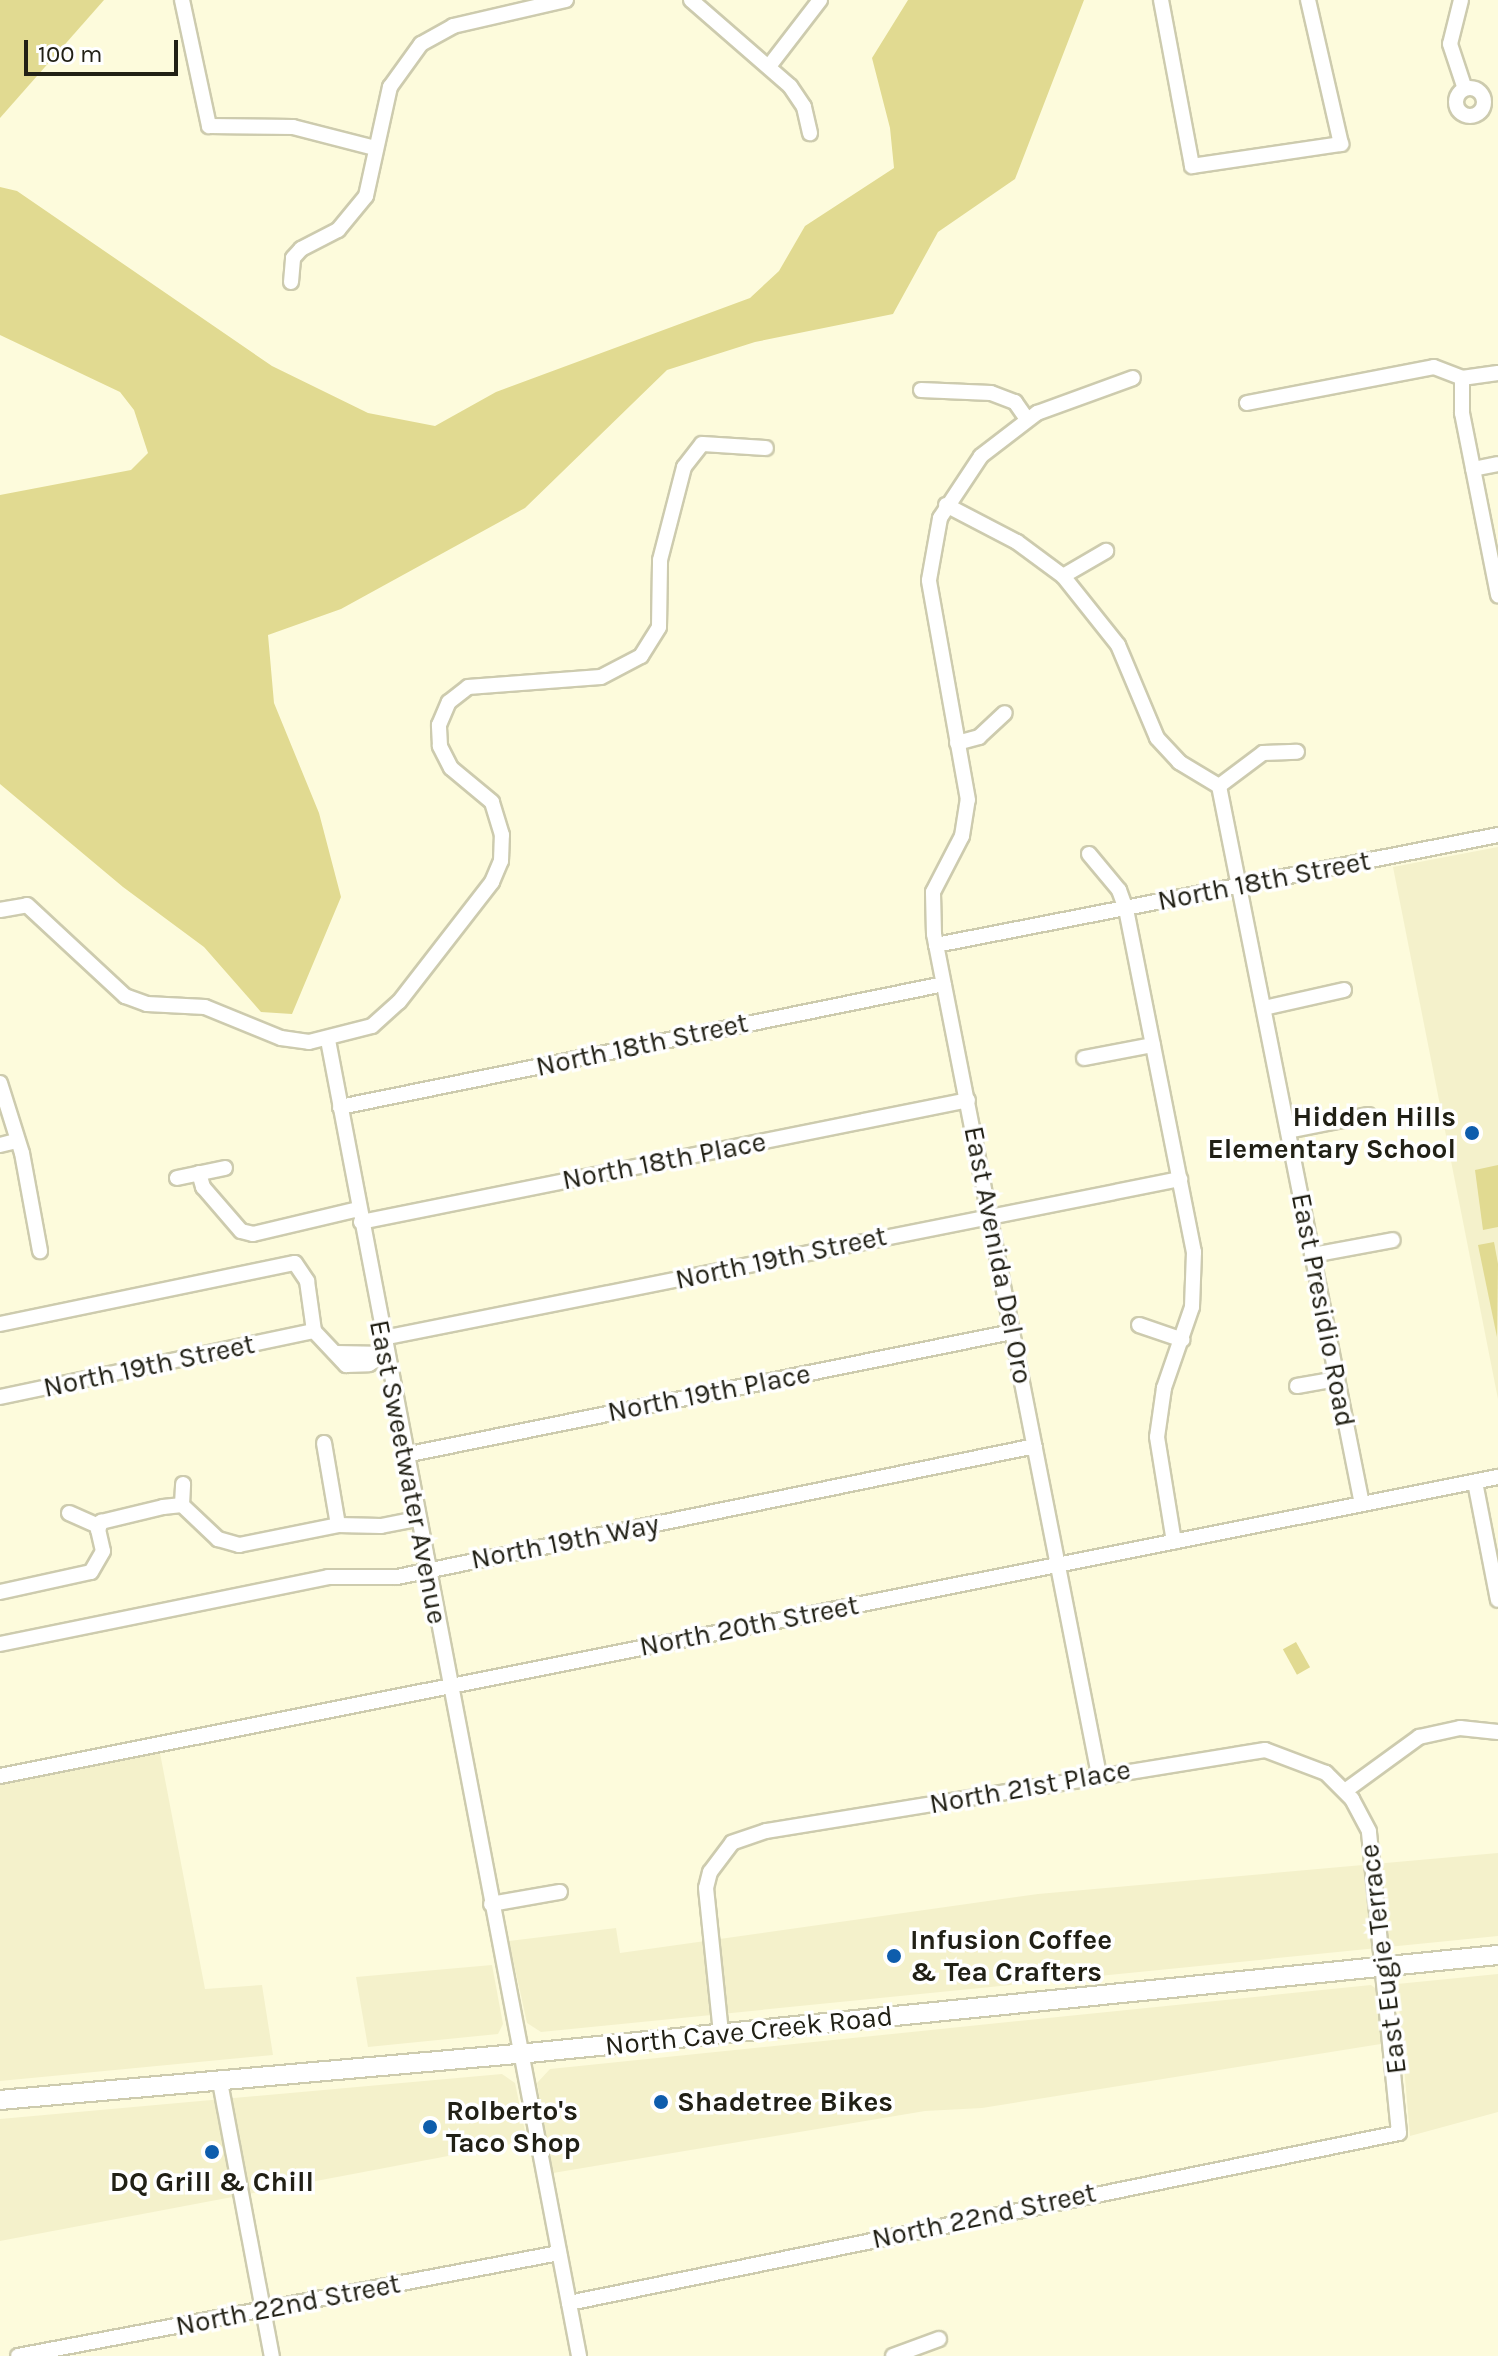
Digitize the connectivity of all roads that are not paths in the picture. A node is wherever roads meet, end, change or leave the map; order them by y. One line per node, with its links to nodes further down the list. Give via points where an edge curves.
1 (182, 0): 11 (street, via 209,126 293,127)
2 (566, 0): 11 (street, via 453,26 421,44 390,87)
3 (691, 0): 8 (street)
4 (820, 0): 8 (street)
5 (1161, 0): 6 (street, via 1192,166 1341,144)
6 (1308, 0)
7 (1461, 0): 9 (street, via 1450,44)
8 (770, 65): 10 (street, via 804,107)
9 (1465, 89)
10 (810, 133)
11 (375, 148): 12 (street, via 366,196 338,230 293,258)
12 (291, 282)
13 (1498, 373): 15 (street)
14 (1133, 378): 18 (street, East Avenida Del Oro)
15 (1462, 378): 17 (street, via 1434,367); 21 (street)
16 (921, 390): 18 (street, via 991,393 1015,402)
17 (1247, 403)
18 (1027, 419): 22 (street, East Avenida Del Oro, via 981,456)
19 (766, 448): 39 (street, via 702,444 684,467 660,560 659,627 641,656 601,677 468,687 449,702 439,725 440,746 451,768 492,802 502,835 501,861 492,882 399,1002 372,1026)
20 (1498, 464): 21 (street)
21 (1473, 469): 25 (street)
22 (946, 505): 24 (street, via 1017,542); 27 (street, East Avenida Del Oro, via 934,537 929,580)
23 (1106, 551): 24 (street)
24 (1063, 576): 29 (street, via 1118,645 1157,738 1179,762)
25 (1498, 595)
26 (1005, 713): 27 (street, via 979,737)
27 (957, 743): 35 (street, East Avenida Del Oro, via 967,818 933,892)
28 (1297, 752): 29 (street, via 1263,753)
29 (1219, 786): 32 (street, East Presidio Road)
30 (1498, 835): 32 (street, North 18th Street)
31 (1089, 854): 33 (street, via 1119,890)
32 (1239, 886): 33 (street, North 18th Street); 38 (street, East Presidio Road)
33 (1126, 909): 35 (street, North 18th Street); 40 (street)
34 (0, 910): 39 (street, via 27,905 125,996 147,1004 205,1007 281,1038)
35 (936, 945): 36 (street, East Avenida Del Oro)
36 (944, 984): 43 (street, East Avenida Del Oro); 44 (street, North 18th Street)
37 (1344, 990): 38 (street)
38 (1264, 1008): 46 (street, East Presidio Road)
39 (328, 1040): 44 (street, East Sweetwater Avenue)
40 (1153, 1045): 41 (street); 52 (street)
41 (1084, 1058)
42 (0, 1083): 47 (street)
43 (968, 1100): 53 (street, North 18th Place); 54 (street, East Avenida Del Oro)
44 (340, 1107): 53 (street, East Sweetwater Avenue)
45 (1368, 1115): 46 (street)
46 (1288, 1131): 57 (street, East Presidio Road)
47 (16, 1141): 48 (street); 56 (street)
48 (0, 1145)
49 (225, 1168): 50 (street)
50 (199, 1173): 51 (street); 53 (street, North 18th Place, via 203,1187 241,1231 253,1234)
51 (177, 1178)
52 (1180, 1179): 54 (street, North 19th Street); 63 (street, via 1195,1282)
53 (360, 1216): 62 (street, East Sweetwater Avenue)
54 (990, 1216): 61 (street, East Avenida Del Oro); 62 (street, North 19th Street)
55 (1393, 1240): 57 (street)
56 (40, 1251)
57 (1312, 1255): 65 (street, East Presidio Road)
58 (0, 1324): 60 (street, via 295,1263 307,1281)
59 (1139, 1325): 63 (street)
60 (314, 1331): 64 (street, via 355,1366); 67 (street, North 19th Street)
61 (1012, 1332): 69 (street, East Avenida Del Oro); 70 (street, North 19th Place)
62 (383, 1338): 64 (street, East Sweetwater Avenue)
63 (1183, 1340): 80 (street, via 1164,1388 1157,1437)
64 (386, 1354): 70 (street, East Sweetwater Avenue)
65 (1337, 1379): 66 (street); 74 (street, East Presidio Road)
66 (1297, 1386)
67 (0, 1397)
68 (324, 1443): 78 (street)
69 (1035, 1446): 81 (street, East Avenida Del Oro); 82 (street, North 19th Way)
70 (405, 1455): 77 (street, East Sweetwater Avenue)
71 (1498, 1477): 72 (street, North 20th Street)
72 (1475, 1482): 74 (street, North 20th Street); 84 (street)
73 (183, 1484): 75 (street)
74 (1362, 1504): 80 (street, North 20th Street)
75 (182, 1505): 78 (street, via 218,1539 239,1545); 79 (street)
76 (69, 1513): 79 (street)
77 (417, 1519): 78 (street, via 381,1526); 82 (street, East Sweetwater Avenue)
78 (338, 1525)
79 (98, 1526): 83 (street, via 103,1551 91,1572)
80 (1174, 1542): 81 (street, North 20th Street)
81 (1057, 1564): 86 (street, North 20th Street); 88 (street, East Avenida Del Oro)
82 (427, 1570): 85 (street, North 19th Way, via 371,1580 328,1577); 86 (street, East Sweetwater Avenue)
83 (0, 1592)
84 (1498, 1600)
85 (0, 1644)
86 (449, 1685): 89 (street, North 20th Street); 92 (street, East Sweetwater Avenue)
87 (1498, 1732): 90 (street, via 1460,1728 1419,1737)
88 (1099, 1775): 90 (street, North 21st Place, via 1265,1750 1300,1759); 95 (street, North 21st Place, via 766,1831 732,1843 714,1864 706,1888)
89 (0, 1776)
90 (1345, 1791): 94 (street, East Eugie Terrace, via 1369,1831)
91 (560, 1892): 92 (street)
92 (491, 1904): 96 (street, East Sweetwater Avenue)
93 (1498, 1955): 94 (main road, North Cave Creek Road)
94 (1385, 1966): 95 (main road, North Cave Creek Road); 99 (street, East Eugie Terrace)
95 (721, 2034): 96 (main road, North Cave Creek Road)
96 (521, 2054): 97 (main road, North Cave Creek Road); 100 (street, East Sweetwater Avenue)
97 (220, 2082): 98 (main road, North Cave Creek Road); 102 (street)
98 (0, 2100)
99 (1399, 2133): 101 (street, North 22nd Street)
100 (559, 2253): 101 (street, East Sweetwater Avenue); 102 (street, North 22nd Street)
101 (569, 2303): 106 (street, East Sweetwater Avenue)
102 (264, 2310): 104 (street, North 22nd Street); 105 (street)
103 (939, 2339): 107 (street)
104 (18, 2356)
105 (272, 2356)
106 (579, 2356)
107 (893, 2356)

